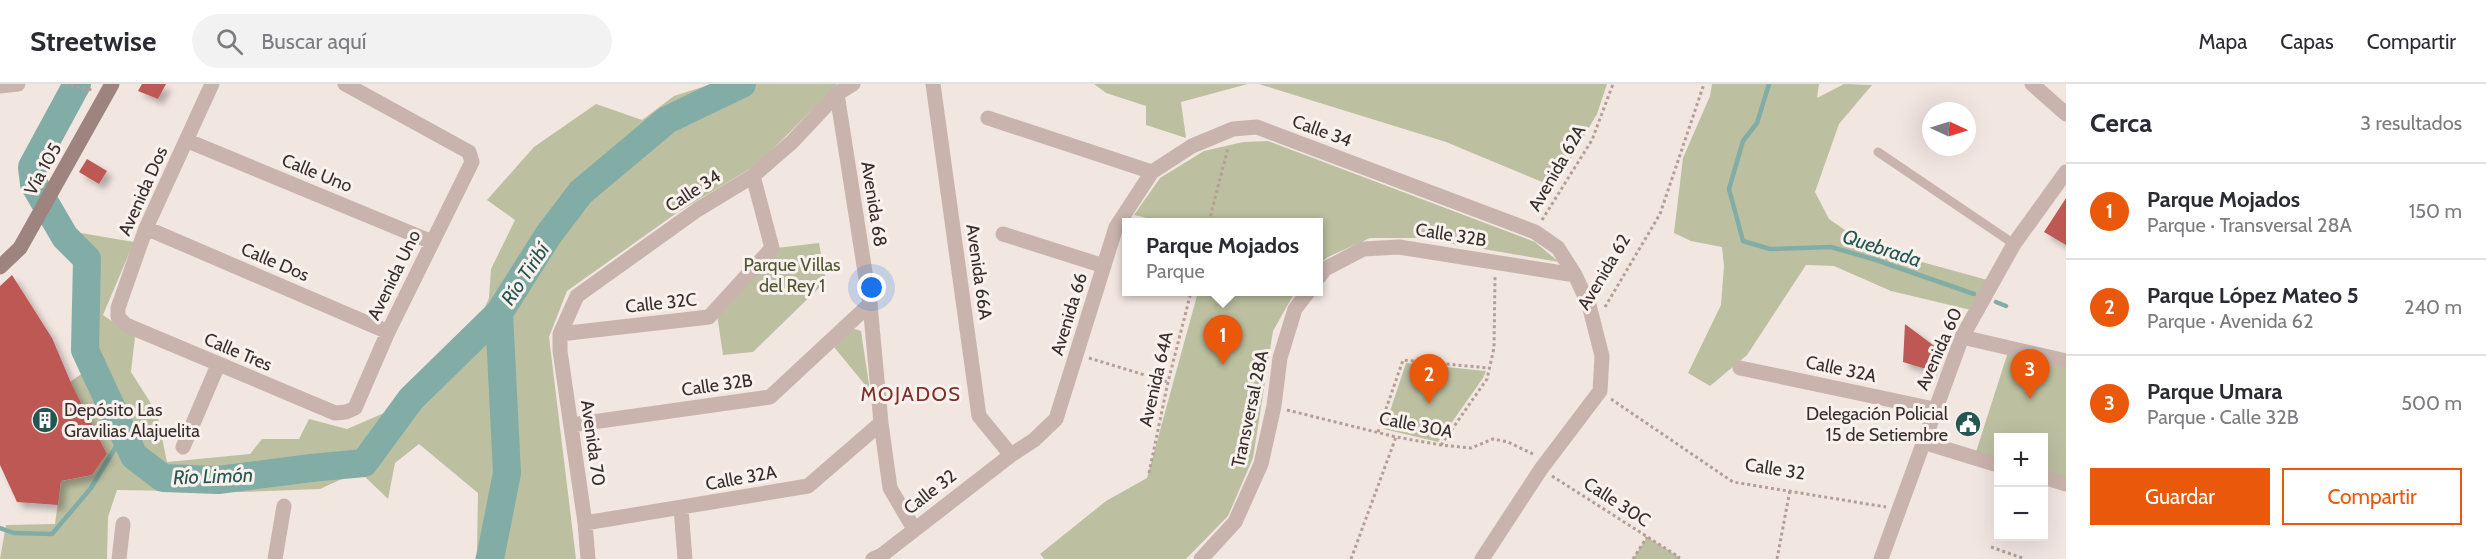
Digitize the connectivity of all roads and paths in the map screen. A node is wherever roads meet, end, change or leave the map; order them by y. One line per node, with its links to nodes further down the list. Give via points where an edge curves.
1 (18, 84): 11 (street)
2 (65, 84): 12 (path)
3 (112, 84): 30 (main road, Vía 105, via 20,248)
4 (213, 84): 17 (street, Avenida Dos)
5 (345, 84): 26 (street, Avenida Uno, via 469,152 472,162)
6 (853, 84): 13 (street, Calle 34)
7 (933, 84): 58 (street, Avenida 66A, via 979,417)
8 (1613, 84): 24 (path, Avenida 62A, via 1592,140)
9 (1704, 84): 37 (path, Avenida 62, via 1660,214)
10 (2032, 84): 14 (street)
11 (0, 86)
12 (86, 89)
13 (837, 94): 21 (street, Calle 34); 35 (street, Avenida 68)
14 (2066, 114)
15 (988, 118): 19 (street)
16 (1233, 129): 19 (street, Calle 34, via 1192,146); 22 (path); 24 (street, Calle 34, via 1257,127)
17 (188, 141): 23 (street, Avenida Dos); 26 (street, Calle Uno)
18 (1878, 153): 27 (lane)
19 (1152, 172): 29 (street, Avenida 66, via 1116,227)
20 (2066, 172): 27 (street, Avenida 60)
21 (753, 176): 39 (street, Calle 34, via 577,296); 39 (street, Calle 32C, via 772,248 709,317)
22 (1210, 218)
23 (146, 228): 36 (street, Avenida Dos); 38 (street, Calle Dos)
24 (1535, 232): 32 (street, Calle 34, via 1558,248)
25 (1003, 234): 29 (street)
26 (432, 242): 38 (street, Avenida Uno)
27 (2014, 244): 40 (street, Avenida 60)
28 (1495, 262): 31 (street, Calle 32B, via 1399,247 1363,249); 32 (street, Calle 32B); 45 (path, via 1494,348)
29 (1104, 266): 41 (street, Avenida 66)
30 (0, 267)
31 (1323, 272)
32 (1575, 275): 37 (street, Calle 34)
33 (1190, 296): 46 (path, Avenida 64A)
34 (1304, 296): 48 (street, Transversal 28A, via 1295,309 1280,358)
35 (870, 304): 51 (street, Avenida 68); 52 (street, Calle 32B, via 770,397)
36 (118, 317): 43 (street, Calle Tres, via 126,325)
37 (1594, 327): 47 (street, Avenida 62, via 1602,356)
38 (388, 332): 50 (street, Avenida Uno, via 354,408)
39 (560, 333): 52 (street, Avenida 70)
40 (1962, 337): 42 (street); 49 (street, Avenida 60)
41 (1077, 355): 46 (path); 58 (street, Avenida 66, via 1056,418 1034,440)
42 (2066, 361)
43 (218, 365): 50 (street, Calle Tres, via 335,413); 57 (street)
44 (1740, 368): 49 (street, Calle 32A)
45 (1489, 369): 53 (path, via 1403,360); 56 (path, via 1487,379)
46 (1168, 382): 61 (path, Avenida 64A)
47 (1600, 391): 60 (street); 64 (path, Calle 32, via 1733,482)
48 (1274, 406): 53 (path, Calle 30A); 79 (street, Transversal 28A, via 1261,464 1235,522)
49 (1935, 409): 55 (street, Avenida 60)
50 (346, 412)
51 (881, 423): 66 (street, Calle 32A, via 808,486); 70 (street, Avenida 68, via 890,488)
52 (571, 425): 68 (street, Avenida 70)
53 (1378, 432): 54 (path, Calle 30A)
54 (1396, 437): 56 (path, Calle 30A); 80 (path)
55 (1923, 442): 59 (street); 67 (street, Avenida 60)
56 (1441, 445): 60 (path, Calle 30A, via 1471,448 1493,439 1508,442 1532,453)
57 (183, 447)
58 (1011, 455): 70 (street, Calle 32)
59 (1994, 464)
60 (1541, 469): 71 (path, Calle 30C); 81 (street)
61 (1149, 473)
62 (2048, 479): 63 (street)
63 (2066, 484)
64 (1790, 490): 67 (path, Calle 32); 83 (path)
65 (284, 506): 75 (street)
66 (681, 508): 68 (street, Calle 32A); 77 (street)
67 (1899, 510): 84 (street, Avenida 60)
68 (585, 523): 76 (street, Avenida 70)
69 (123, 524): 74 (street)
70 (914, 529): 78 (street, Calle 32)
71 (1647, 537): 73 (path, Calle 30C); 82 (path)
72 (1991, 547): 85 (path)
73 (1679, 558)
74 (119, 559)
75 (274, 559)
76 (588, 559)
77 (685, 559)
78 (873, 559)
79 (1202, 559)
80 (1351, 559)
81 (1482, 559)
82 (1633, 559)
83 (1776, 559)
84 (1881, 559)
85 (2025, 559)

